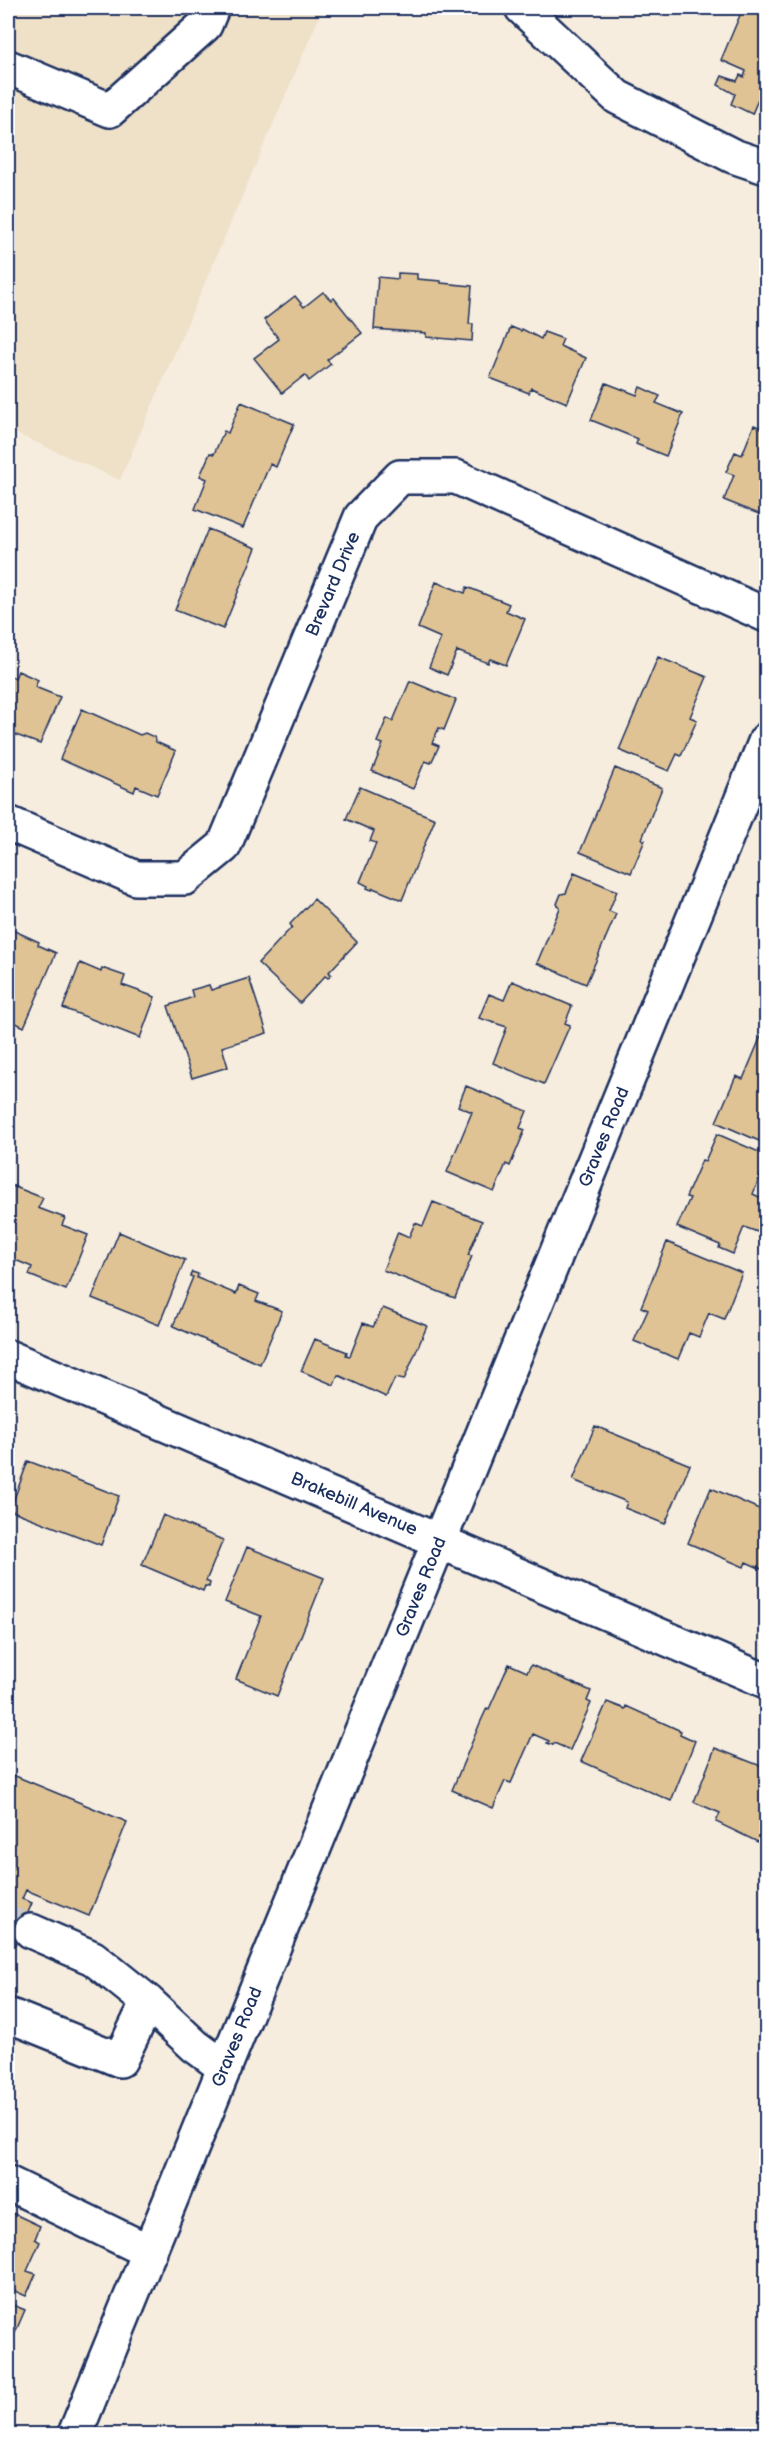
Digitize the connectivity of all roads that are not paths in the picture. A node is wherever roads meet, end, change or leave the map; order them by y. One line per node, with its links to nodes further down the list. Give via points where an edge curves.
1 (212, 8): 3 (street, via 205,25 110,110)
2 (522, 8): 4 (street, via 617,97 733,156)
3 (8, 67)
4 (766, 167)
5 (766, 615): 7 (street, Brevard Drive, via 456,477 400,477 361,518 224,846 185,878 136,878)
6 (766, 740): 9 (street, Graves Road)
7 (8, 824)
8 (8, 1357): 9 (street, Brakebill Avenue)
9 (440, 1541): 10 (street, Brakebill Avenue); 14 (street, Graves Road)
10 (766, 1680)
11 (31, 1931): 12 (street, via 93,1958)
12 (148, 2002): 13 (street, via 120,2060); 14 (street)
13 (8, 2015)
14 (225, 2068): 16 (street, Graves Road)
15 (8, 2183): 16 (street)
16 (150, 2252): 17 (street, Graves Road)
17 (75, 2434)

